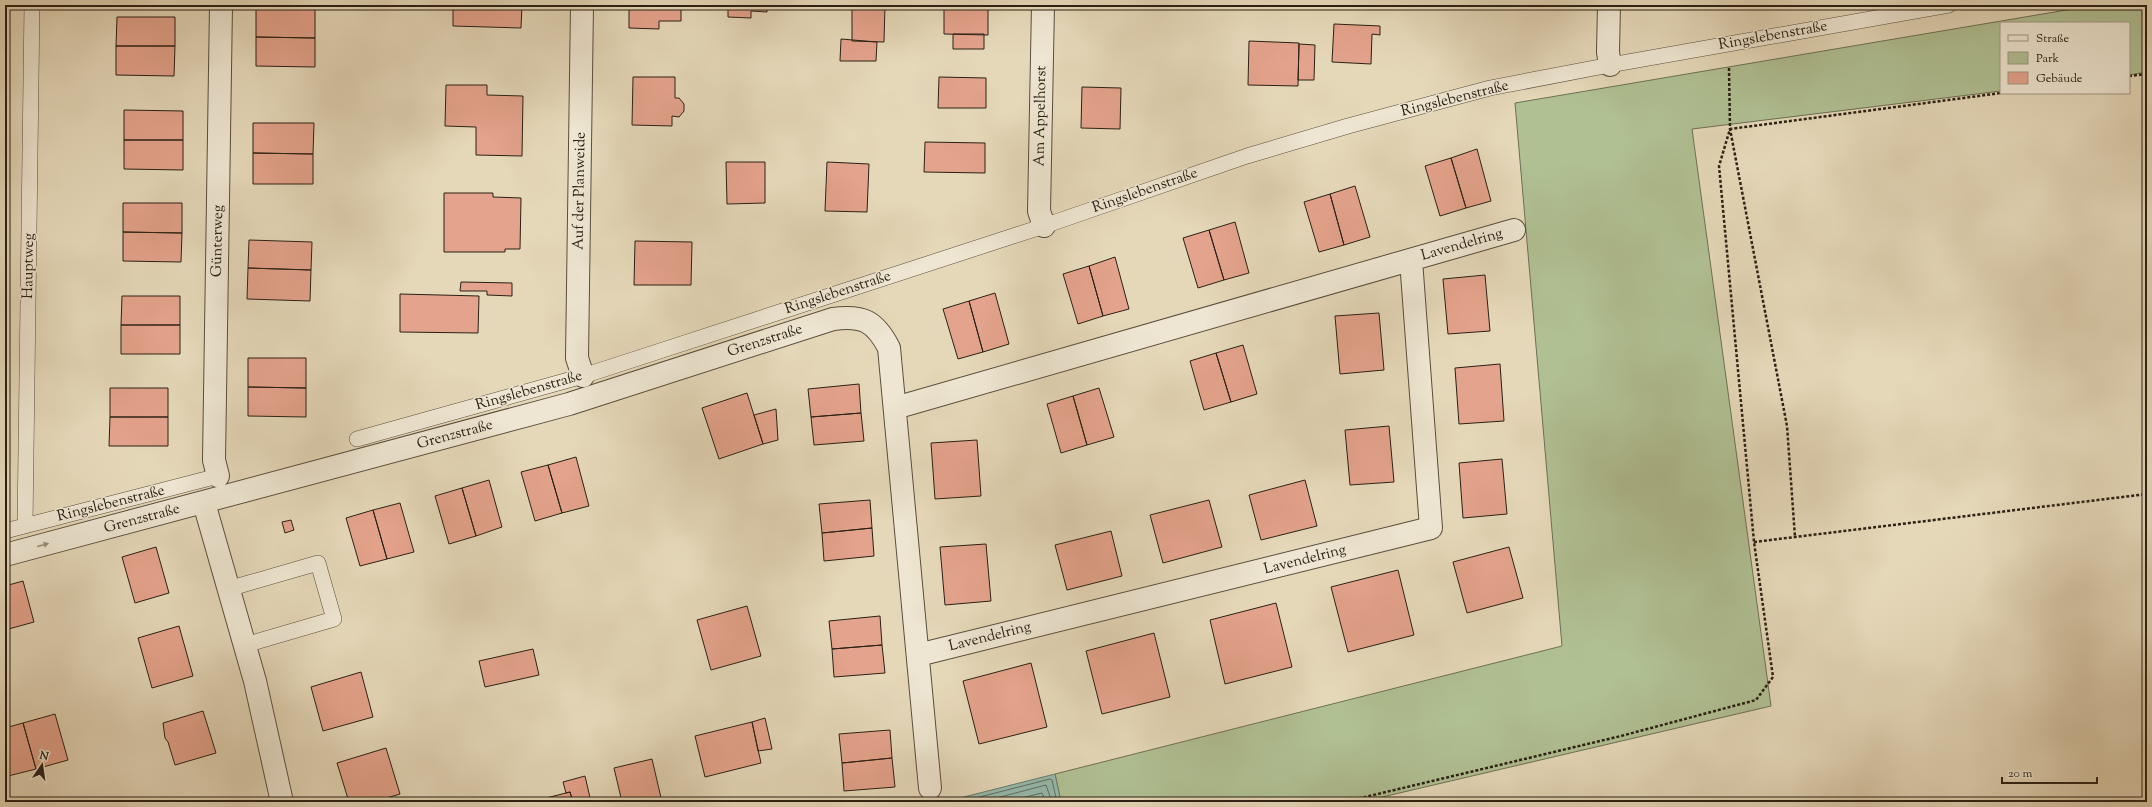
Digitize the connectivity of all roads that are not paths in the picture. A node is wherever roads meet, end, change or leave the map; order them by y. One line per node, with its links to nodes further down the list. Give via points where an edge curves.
1 (32, 5): 16 (lane, Hauptweg)
2 (221, 5): 14 (street, Günterweg, via 214,460)
3 (582, 5): 11 (street, Auf der Planweide, via 577,358)
4 (1043, 5): 8 (street, Am Appelhorst, via 1039,211)
5 (1609, 5): 7 (street)
6 (1949, 5): 7 (lane, Ringslebenstraße)
7 (1610, 65): 8 (lane, Ringslebenstraße, via 1490,88 1348,126 1247,156)
8 (1044, 226): 11 (lane, Ringslebenstraße)
9 (1514, 230): 10 (street, Lavendelring)
10 (1411, 260): 12 (street, Lavendelring); 21 (street, Lavendelring, via 1431,528)
11 (583, 376): 13 (lane, Ringslebenstraße)
12 (895, 408): 15 (street, Grenzstraße, via 889,348 881,333 871,324 853,317 834,319 569,404); 21 (street)
13 (357, 439)
14 (218, 476): 16 (lane, Ringslebenstraße)
15 (204, 503): 18 (street, Grenzstraße, one-way to 15); 19 (street)
16 (25, 526): 17 (lane, Ringslebenstraße)
17 (5, 532)
18 (5, 555)
19 (228, 589): 20 (street); 20 (lane, via 318,563 334,619)
20 (244, 645): 23 (street)
21 (918, 655): 22 (street)
22 (930, 788)
23 (282, 802)

